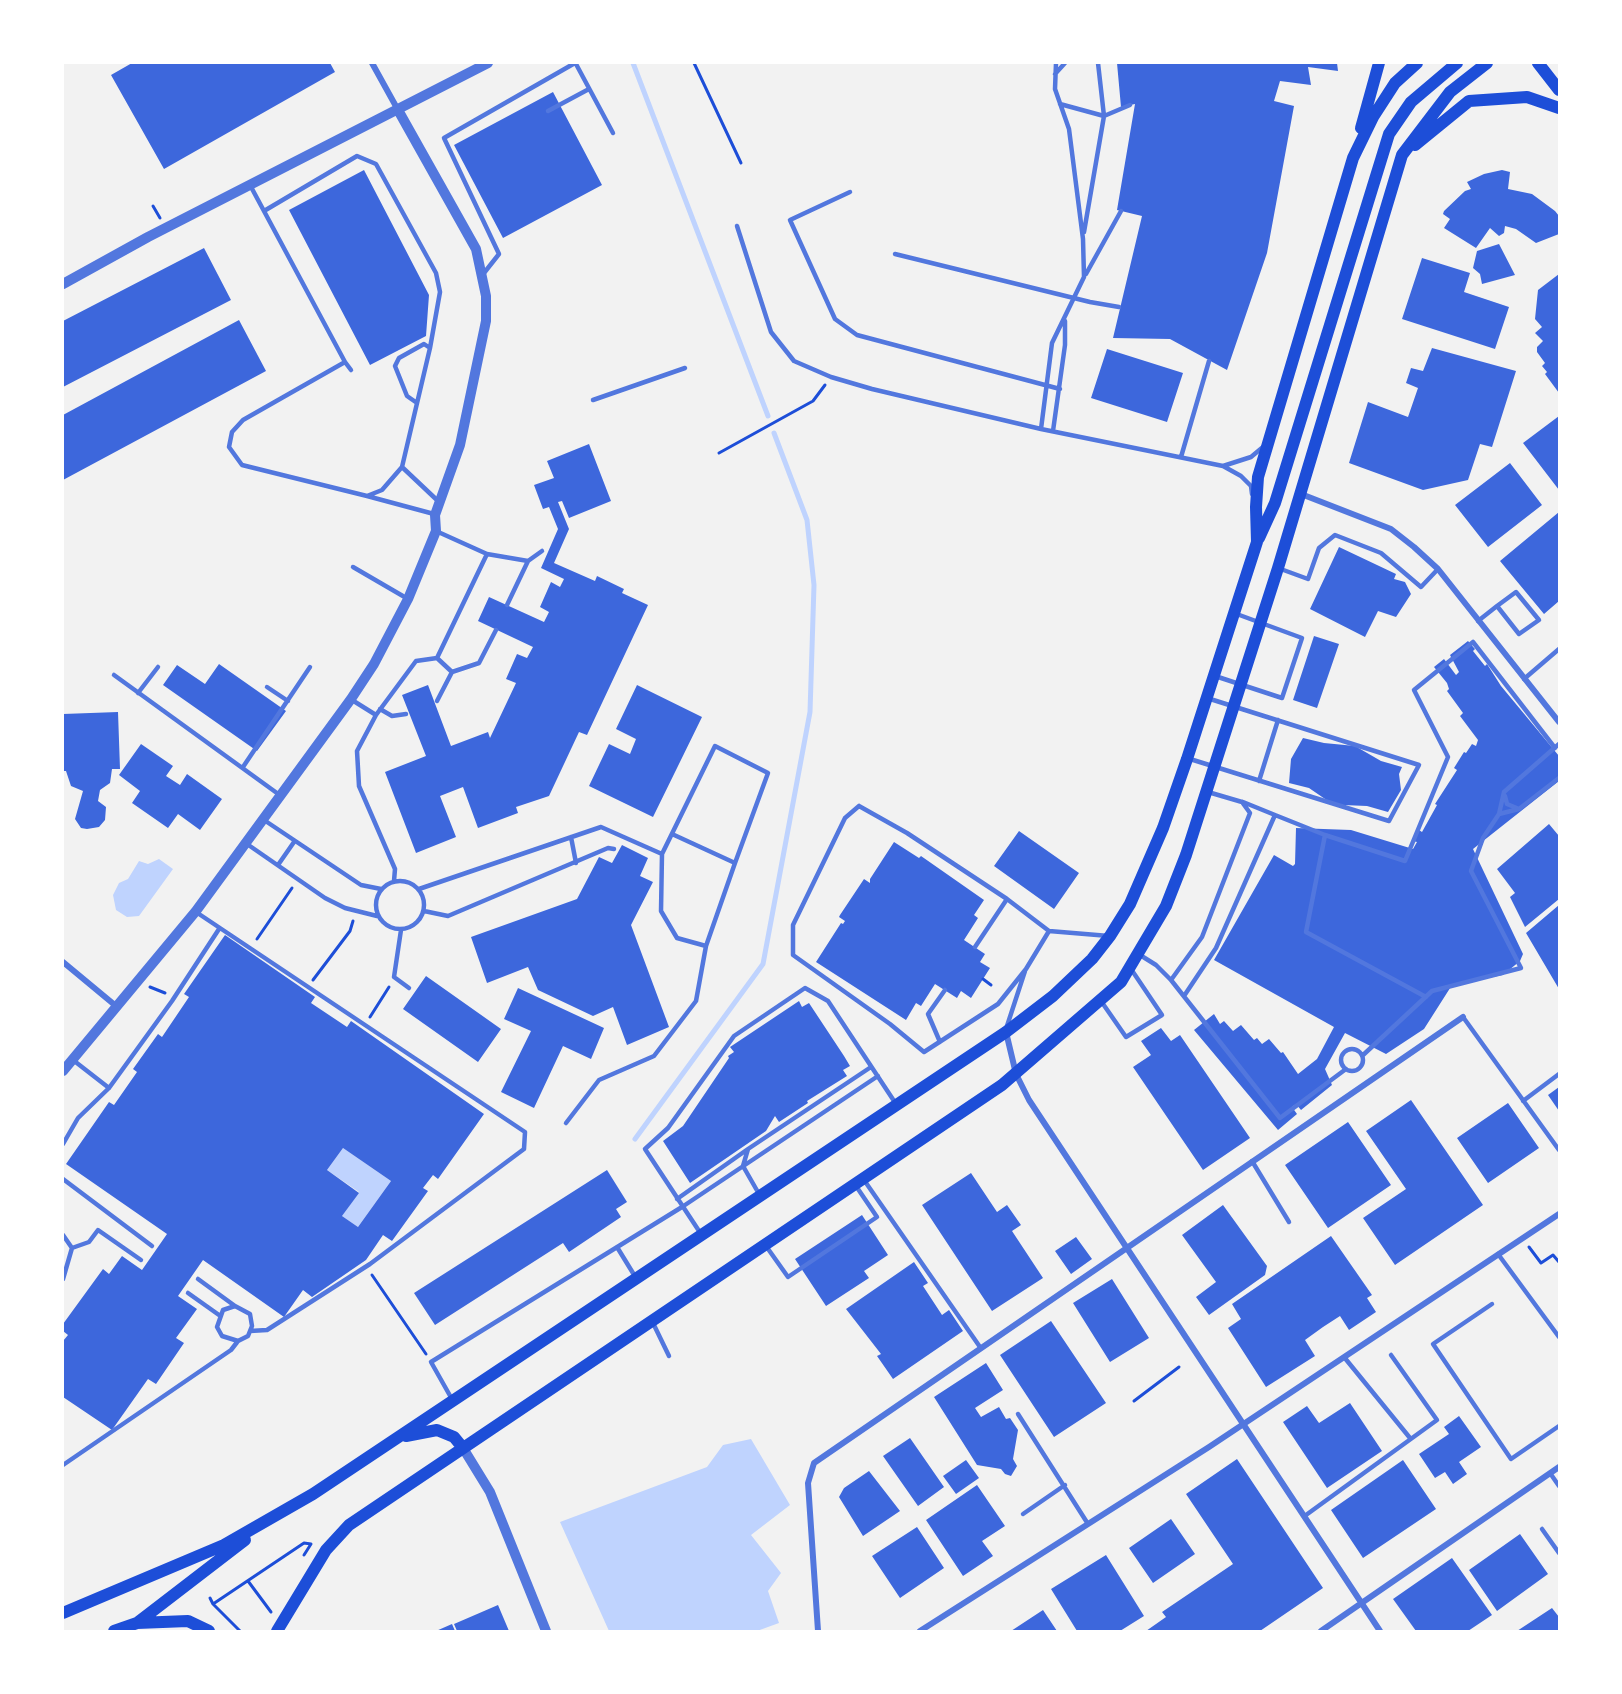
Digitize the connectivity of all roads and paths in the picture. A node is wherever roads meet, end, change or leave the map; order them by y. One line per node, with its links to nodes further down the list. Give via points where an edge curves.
1 (372, 63): 19 (street)
2 (488, 63): 19 (street)
3 (694, 63): 25 (path)
4 (1056, 63): 13 (lane)
5 (1065, 63): 13 (lane)
6 (1098, 63): 21 (lane)
7 (1379, 63): 24 (main road)
8 (1417, 63): 24 (main road, via 1395,83)
9 (1457, 63): 62 (main road, via 1411,102 1389,134 1275,503)
10 (1487, 63): 23 (main road, via 1450,92)
11 (1538, 63): 15 (main road)
12 (576, 64): 14 (lane); 33 (lane, via 444,138 499,254)
13 (1055, 74): 16 (lane)
14 (589, 89): 20 (lane); 22 (lane)
15 (1559, 90)
16 (1060, 104): 21 (lane); 31 (lane, via 1069,129)
17 (1130, 105): 21 (lane)
18 (1559, 108): 23 (main road, via 1527,97 1469,101)
19 (398, 110): 26 (street); 33 (street, via 476,249)
20 (548, 111)
21 (1104, 116): 31 (lane)
22 (613, 132)
23 (1402, 155): 56 (main road)
24 (1353, 158): 51 (main road)
25 (741, 163)
26 (250, 185): 28 (lane); 35 (street)
27 (850, 192): 45 (lane, via 790,220 835,318 857,335)
28 (264, 211): 39 (lane, via 357,156 376,164 436,273 440,292); 41 (lane)
29 (1121, 211): 34 (lane)
30 (736, 226): 44 (lane, via 771,332 794,361)
31 (1083, 239): 34 (lane)
32 (895, 254): 36 (lane)
33 (484, 273): 58 (street, via 486,321 460,445)
34 (1084, 277): 36 (lane)
35 (63, 284)
36 (1073, 298): 37 (lane); 38 (lane)
37 (1119, 307)
38 (1065, 319): 45 (lane, via 1052,343); 46 (lane)
39 (430, 348): 48 (lane); 48 (lane, via 424,345 399,358 394,366 407,396)
40 (1209, 361): 53 (lane)
41 (345, 362): 43 (lane); 57 (lane, via 243,420 232,432 229,447 242,465)
42 (685, 368): 47 (lane)
43 (351, 370)
44 (831, 377): 49 (lane); 52 (path, via 813,401)
45 (1046, 386): 46 (lane); 49 (lane)
46 (1060, 389): 50 (lane)
47 (593, 400)
48 (417, 404): 55 (lane)
49 (1041, 429): 50 (lane)
50 (1053, 431): 53 (lane)
51 (1271, 435): 54 (lane, via 1257,454); 59 (main road, via 1258,477)
52 (719, 453)
53 (1181, 457): 54 (lane)
54 (1223, 466): 59 (lane, via 1251,486)
55 (402, 467): 57 (lane, via 382,490); 58 (lane)
56 (1301, 494): 67 (main road); 68 (street, via 1390,530)
57 (367, 496): 60 (lane)
58 (440, 502): 60 (street)
59 (1256, 507): 62 (main road)
60 (435, 514): 61 (street)
61 (436, 531): 64 (lane); 69 (street)
62 (1257, 542): 72 (main road)
63 (542, 551): 65 (lane)
64 (487, 554): 65 (lane); 77 (lane)
65 (528, 561): 70 (lane)
66 (353, 567): 69 (lane)
67 (1278, 568): 68 (lane, via 1308,579 1319,548 1335,535 1381,553 1421,587); 73 (main road)
68 (1438, 569): 74 (street)
69 (408, 599): 88 (street)
70 (507, 605)
71 (1497, 606): 71 (lane, via 1519,634 1539,620 1516,592); 74 (lane)
72 (1234, 613): 73 (lane); 82 (main road)
73 (1261, 621): 84 (main road); 84 (lane, via 1302,638 1282,698)
74 (1478, 621): 83 (street)
75 (496, 630): 80 (lane, via 479,663)
76 (1559, 649): 83 (lane)
77 (437, 658): 80 (lane); 92 (lane, via 416,661)
78 (158, 667): 86 (lane)
79 (310, 667): 89 (lane)
80 (452, 672): 90 (lane)
81 (114, 675): 86 (lane)
82 (1214, 675): 84 (lane); 87 (main road)
83 (1524, 680): 96 (street)
84 (1240, 684): 91 (main road)
85 (267, 687): 89 (lane)
86 (138, 693): 99 (lane)
87 (1206, 698): 91 (lane); 98 (main road)
88 (351, 699): 94 (lane); 105 (street)
89 (288, 701): 99 (lane)
90 (437, 701)
91 (1233, 706): 95 (lane); 100 (main road)
92 (380, 709): 93 (lane, via 392,716); 94 (lane)
93 (406, 714)
94 (375, 715): 122 (lane, via 357,751 359,786 395,869)
95 (1278, 720): 102 (lane); 102 (lane, via 1419,765 1389,821)
96 (1559, 722)
97 (1557, 746): 104 (lane); 112 (lane, via 1473,642 1414,690 1448,757 1405,861)
98 (1187, 759): 100 (lane); 133 (main road, via 1130,904)
99 (243, 767): 105 (lane)
100 (1214, 767): 102 (lane); 103 (main road)
101 (1559, 778): 107 (lane)
102 (1259, 781)
103 (1206, 792): 106 (lane); 137 (main road, via 1166,906)
104 (1504, 792): 107 (lane, via 1507,804); 108 (lane)
105 (281, 796): 110 (street)
106 (1242, 802): 109 (lane); 143 (lane, via 1250,813 1202,937)
107 (1519, 809): 108 (lane)
108 (1499, 814): 150 (lane, via 1483,838 1471,871 1521,968 1432,991)
109 (1275, 815): 112 (lane); 149 (lane, via 1216,948)
110 (264, 820): 114 (lane); 115 (street)
111 (672, 834): 117 (lane); 119 (lane); 119 (lane, via 715,746 768,773)
112 (1325, 835): 150 (lane, via 1306,932)
113 (571, 837): 117 (lane, via 601,827); 118 (lane); 124 (lane)
114 (294, 842): 120 (lane); 123 (lane, via 361,885)
115 (246, 844): 120 (lane); 126 (street)
116 (614, 849): 118 (lane, via 608,848)
117 (662, 854): 134 (lane, via 661,911 677,938)
118 (576, 863): 128 (lane, via 448,916)
119 (735, 863): 134 (lane)
120 (278, 865): 121 (lane)
121 (298, 879): 127 (lane, via 325,898); 136 (path)
122 (394, 881): 123 (lane); 124 (lane, via 412,883)
123 (381, 889): 129 (lane, via 375,902)
124 (419, 889): 128 (lane)
125 (1007, 899): 132 (lane); 135 (lane); 157 (lane, via 907,832 859,806 846,818 793,925 793,955 924,1052)
126 (196, 911): 130 (lane); 144 (street)
127 (356, 911): 129 (lane); 146 (path, via 350,931)
128 (424, 911): 131 (lane, via 419,921)
129 (377, 916): 131 (lane, via 391,928)
130 (219, 929): 136 (lane); 151 (lane)
131 (401, 930): 141 (lane)
132 (1049, 931): 133 (lane); 139 (lane)
133 (1110, 936): 156 (main road, via 1069,982)
134 (706, 946): 169 (lane, via 696,1001 654,1056 599,1080)
135 (975, 947)
136 (250, 949): 146 (lane)
137 (1140, 955): 140 (main road); 143 (lane)
138 (63, 962): 154 (street)
139 (1026, 969): 156 (lane); 157 (lane, via 998,1004)
140 (1131, 969): 152 (main road); 152 (lane, via 1162,1015 1126,1036)
141 (394, 977): 147 (lane); 153 (path)
142 (983, 979): 145 (path)
143 (1172, 980): 149 (lane)
144 (135, 984): 151 (path, via 163,990); 154 (street)
145 (991, 985)
146 (307, 987): 193 (lane, via 525,1132 524,1149)
147 (409, 988)
148 (945, 990): 157 (lane, via 928,1014)
149 (1184, 996): 161 (lane, via 1280,1118)
150 (1426, 996): 158 (lane)
151 (172, 1001): 166 (lane)
152 (1101, 1001): 163 (main road)
153 (379, 1004)
154 (116, 1006): 159 (street)
155 (1463, 1017): 167 (lane); 173 (street)
156 (1006, 1032): 163 (street); 168 (main road)
157 (940, 1042)
158 (1362, 1056): 161 (lane, via 1359,1069); 161 (lane, via 1357,1051 1347,1051 1342,1060)
159 (73, 1059): 162 (street); 166 (lane)
160 (871, 1067): 165 (lane); 171 (lane); 178 (lane, via 828,1001 805,988 734,1036 668,1128 645,1149)
161 (1346, 1069)
162 (63, 1071)
163 (1016, 1074): 176 (main road); 189 (street)
164 (1559, 1074): 167 (lane)
165 (878, 1076): 168 (lane); 174 (lane)
166 (109, 1088): 170 (lane, via 78,1118)
167 (1523, 1101): 172 (lane)
168 (896, 1104): 177 (main road)
169 (566, 1123)
170 (63, 1144)
171 (748, 1149): 174 (lane); 178 (lane)
172 (1559, 1150)
173 (1252, 1161): 181 (lane); 189 (street)
174 (743, 1166): 177 (lane); 179 (lane)
175 (63, 1179): 186 (lane)
176 (858, 1181): 185 (main road); 185 (lane, via 877,1216 797,1271 788,1277); 205 (lane)
177 (760, 1195): 182 (main road)
178 (677, 1198): 179 (lane)
179 (682, 1207): 182 (lane); 187 (lane)
180 (1559, 1214): 184 (street)
181 (1289, 1222)
182 (701, 1234): 194 (main road)
183 (63, 1235): 188 (lane)
184 (1523, 1238): 190 (street); 192 (path, via 1541,1263 1553,1255)
185 (765, 1244): 201 (main road)
186 (152, 1246)
187 (617, 1247): 194 (lane); 211 (lane, via 431,1362)
188 (72, 1248): 191 (lane, via 89,1242 98,1230); 195 (lane)
189 (1125, 1248): 205 (street); 214 (street)
190 (1498, 1254): 203 (lane); 209 (street)
191 (141, 1260)
192 (1559, 1262)
193 (366, 1266): 202 (lane, via 267,1330); 206 (path)
194 (636, 1278): 211 (main road)
195 (63, 1279)
196 (198, 1279): 199 (lane)
197 (188, 1293): 200 (lane)
198 (1492, 1304): 215 (lane, via 1433,1344 1511,1459)
199 (235, 1306): 200 (lane); 202 (lane, via 250,1314)
200 (219, 1315): 204 (lane, via 217,1327 222,1336)
201 (652, 1321): 208 (lane); 218 (main road)
202 (250, 1331): 204 (lane)
203 (1559, 1337)
204 (238, 1341): 219 (lane, via 231,1350)
205 (980, 1347): 242 (street, via 814,1463 808,1483)
206 (423, 1349)
207 (1391, 1354): 217 (lane, via 1437,1420)
208 (669, 1356)
209 (1344, 1357): 214 (street); 217 (lane)
210 (1179, 1367): 212 (path)
211 (453, 1401): 216 (main road)
212 (1134, 1401)
213 (1018, 1414): 222 (lane)
214 (1242, 1425): 225 (street); 227 (street)
215 (1559, 1426)
216 (397, 1438): 218 (main road, via 437,1430 454,1437); 226 (main road)
217 (1410, 1438): 225 (lane)
218 (463, 1448): 238 (main road, via 349,1525 326,1550); 241 (street, via 490,1491)
219 (63, 1465)
220 (1559, 1467): 221 (street)
221 (1550, 1473): 223 (lane); 233 (street)
222 (1065, 1485): 224 (lane); 227 (lane)
223 (1559, 1486)
224 (1023, 1514)
225 (1306, 1515): 233 (street)
226 (271, 1518): 236 (main road, via 224,1545); 237 (main road, via 204,1574)
227 (1088, 1524): 243 (street)
228 (1542, 1529): 229 (lane)
229 (1559, 1553)
230 (301, 1561): 231 (path, via 311,1544 304,1543)
231 (248, 1581): 234 (path); 235 (path, via 271,1615)
232 (210, 1598): 234 (path)
233 (1362, 1603): 244 (street); 245 (street)
234 (213, 1604): 240 (path)
235 (277, 1605)
236 (63, 1613)
237 (127, 1628): 239 (main road, via 188,1621)
238 (279, 1630)
239 (209, 1631)
240 (240, 1631)
241 (546, 1631)
242 (818, 1631)
243 (920, 1631)
244 (1322, 1631)
245 (1380, 1631)

